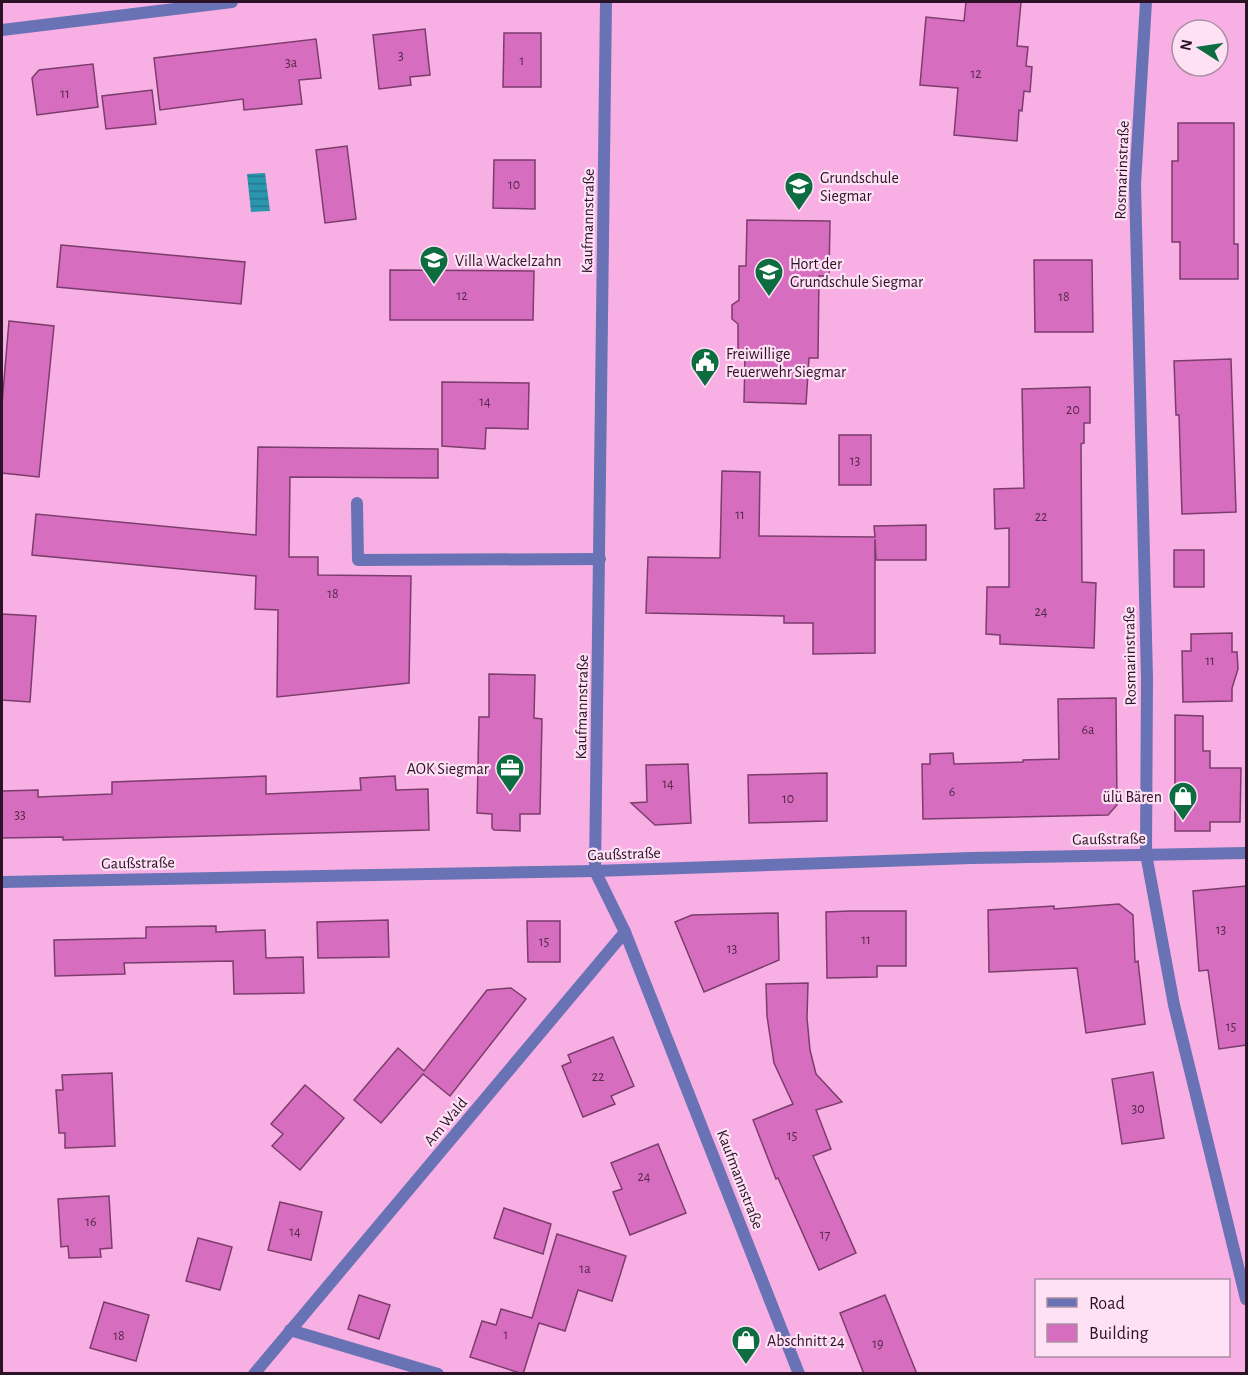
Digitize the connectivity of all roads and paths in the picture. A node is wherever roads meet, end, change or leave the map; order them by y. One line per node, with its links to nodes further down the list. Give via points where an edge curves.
1 (232, 2): 4 (street)
2 (606, 2): 6 (street, Kaufmannstraße)
3 (1146, 2): 8 (street, Rosmarinstraße, via 1135,184)
4 (2, 30)
5 (357, 503): 6 (street, via 358,560)
6 (600, 559): 9 (street, Kaufmannstraße)
7 (1246, 853): 8 (street, Gaußstraße)
8 (1146, 854): 9 (street, Gaußstraße); 12 (street, Rosmarinstraße, via 1174,1005)
9 (595, 871): 10 (street, Gaußstraße); 11 (street, Kaufmannstraße)
10 (2, 882)
11 (625, 932): 13 (street, Am Wald); 16 (street, Kaufmannstraße)
12 (1246, 1299)
13 (290, 1330): 14 (street, Am Wald); 15 (street)
14 (254, 1374)
15 (438, 1374)
16 (799, 1374)

